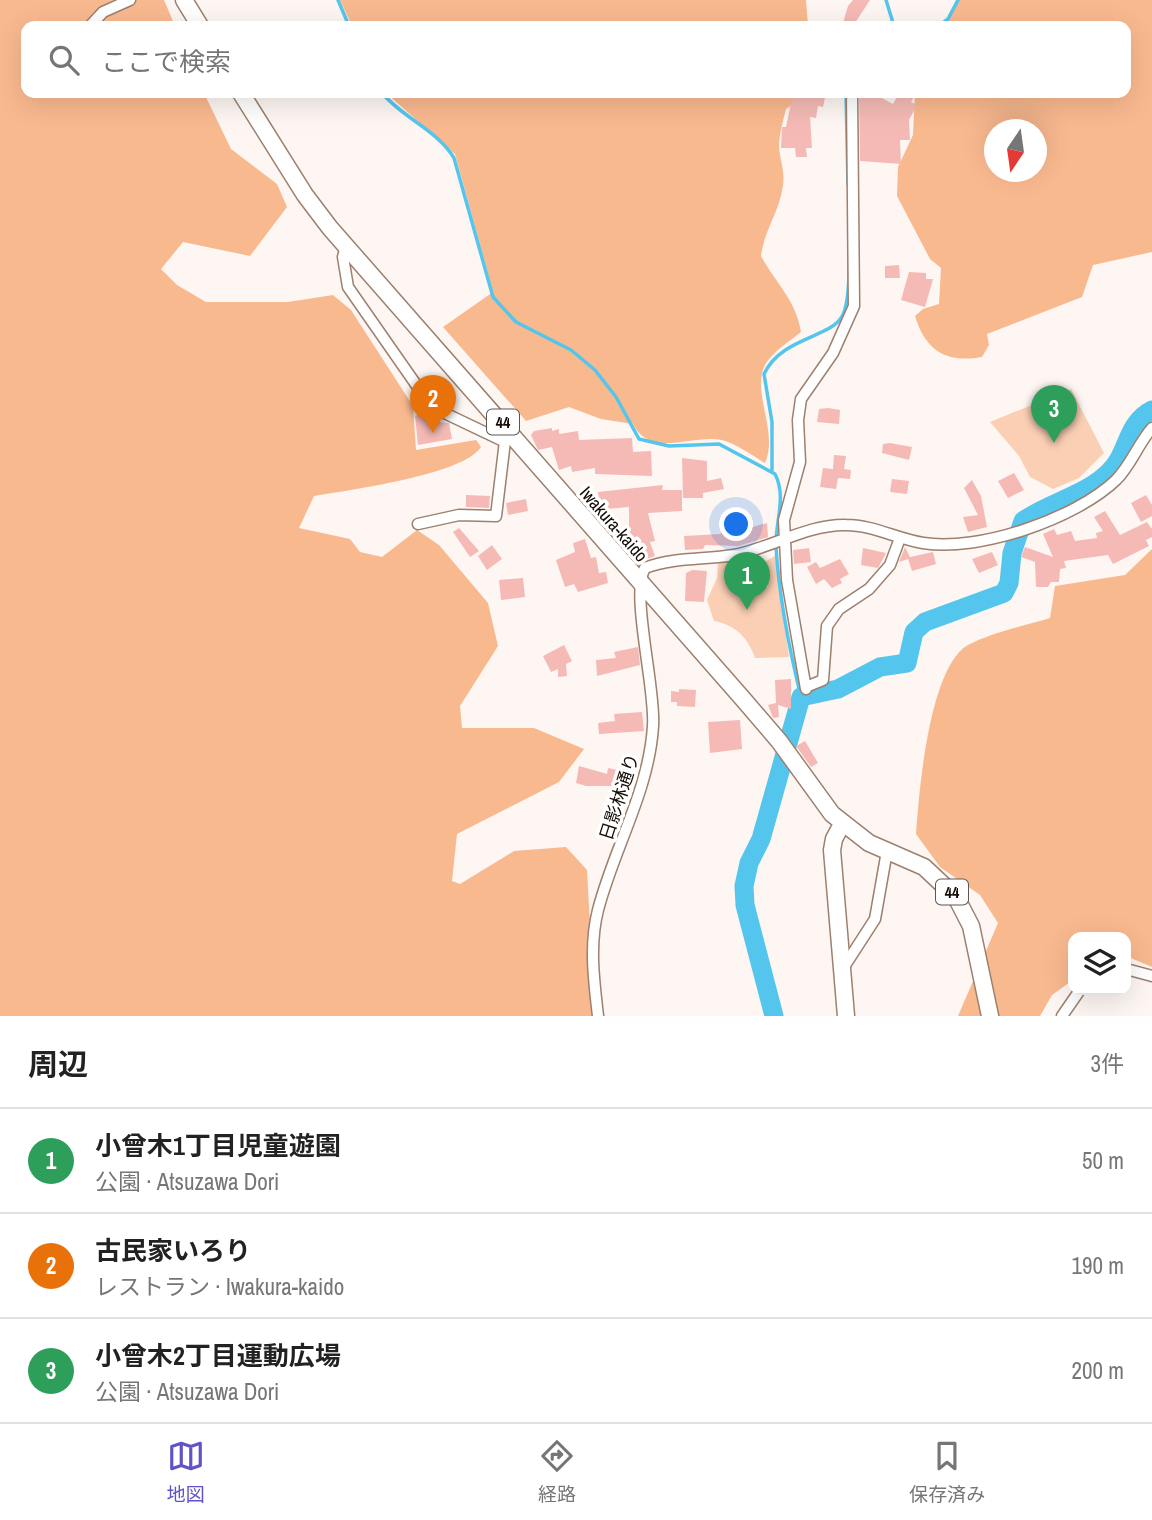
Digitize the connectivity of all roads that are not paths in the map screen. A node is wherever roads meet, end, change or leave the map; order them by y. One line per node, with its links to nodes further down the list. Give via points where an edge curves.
1 (130, 0): 3 (street)
2 (184, 0): 4 (main road)
3 (95, 21)
4 (197, 21)
5 (244, 98): 7 (main road, Iwakura-kaido / 44, via 305,195)
6 (852, 98): 12 (street, via 854,306 833,352 801,399 800,462)
7 (346, 246): 9 (main road, Iwakura-kaido / 44); 9 (street, via 343,257 348,287 424,396 436,409)
8 (1152, 428): 11 (street, via 1111,485 1029,529 944,544)
9 (510, 439): 10 (street, via 496,516 459,515); 13 (main road, Iwakura-kaido / 44)
10 (418, 524)
11 (900, 538): 12 (street, via 845,525); 12 (street, via 890,565 869,589 839,609 827,626 823,680 806,688)
12 (780, 541): 13 (street, via 735,555 654,565 643,570)
13 (642, 584): 14 (main road, Iwakura-kaido / 44, via 779,741 818,799); 20 (street, 日影林通り, via 653,725 644,778 598,911 593,960)
14 (842, 824): 15 (main road, 44); 16 (main road, via 832,850)
15 (887, 851): 16 (street, via 875,919); 22 (main road, 44, via 933,873 964,908)
16 (842, 970): 21 (main road)
17 (1131, 970): 18 (street)
18 (1152, 976)
19 (1077, 995): 23 (street)
20 (598, 1016)
21 (846, 1016)
22 (990, 1016)
23 (1062, 1016)

